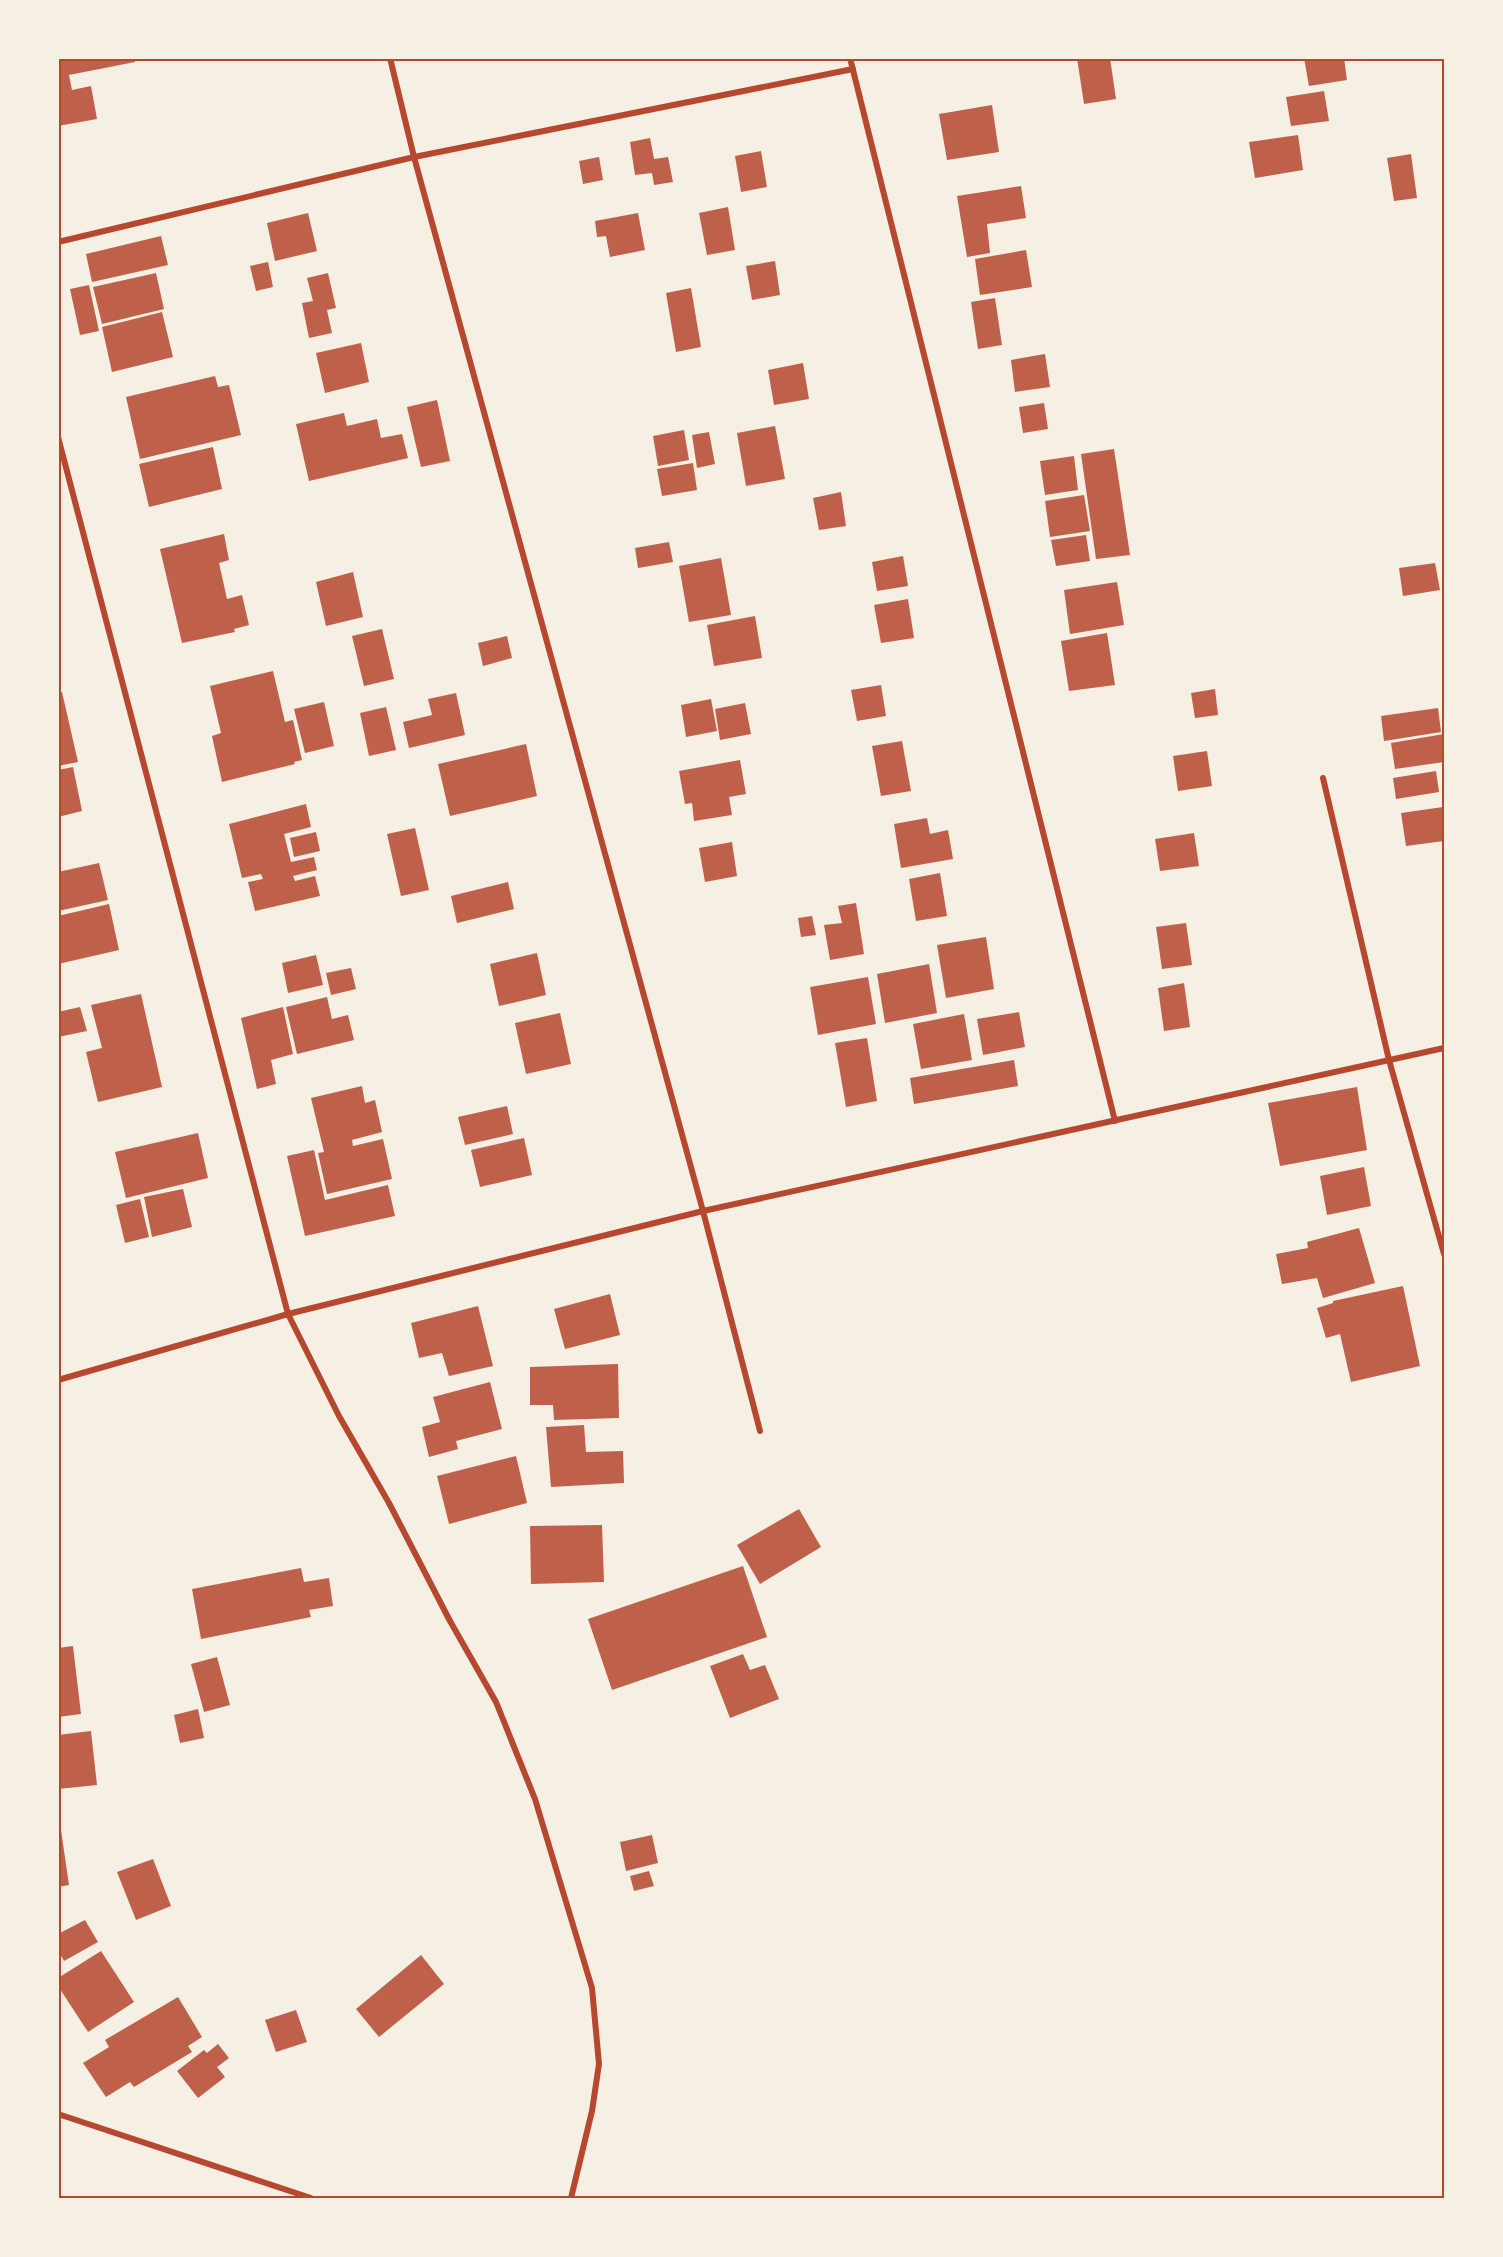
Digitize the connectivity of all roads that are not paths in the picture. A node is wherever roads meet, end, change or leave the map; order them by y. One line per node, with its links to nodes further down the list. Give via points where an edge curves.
1 (390, 58): 4 (street)
2 (850, 58): 3 (street)
3 (853, 69): 4 (street); 10 (street)
4 (414, 157): 5 (street); 11 (street)
5 (58, 242)
6 (58, 437): 13 (street)
7 (1323, 778): 9 (street)
8 (1444, 1047): 9 (street)
9 (1389, 1060): 10 (street); 12 (street)
10 (1115, 1120): 11 (street)
11 (703, 1210): 13 (street); 15 (street)
12 (1444, 1254)
13 (288, 1314): 14 (street); 18 (street, via 339,1416 496,1702 535,1799 592,1988 599,2064)
14 (58, 1380)
15 (760, 1431)
16 (58, 2114): 17 (street)
17 (312, 2199)
18 (572, 2199)

